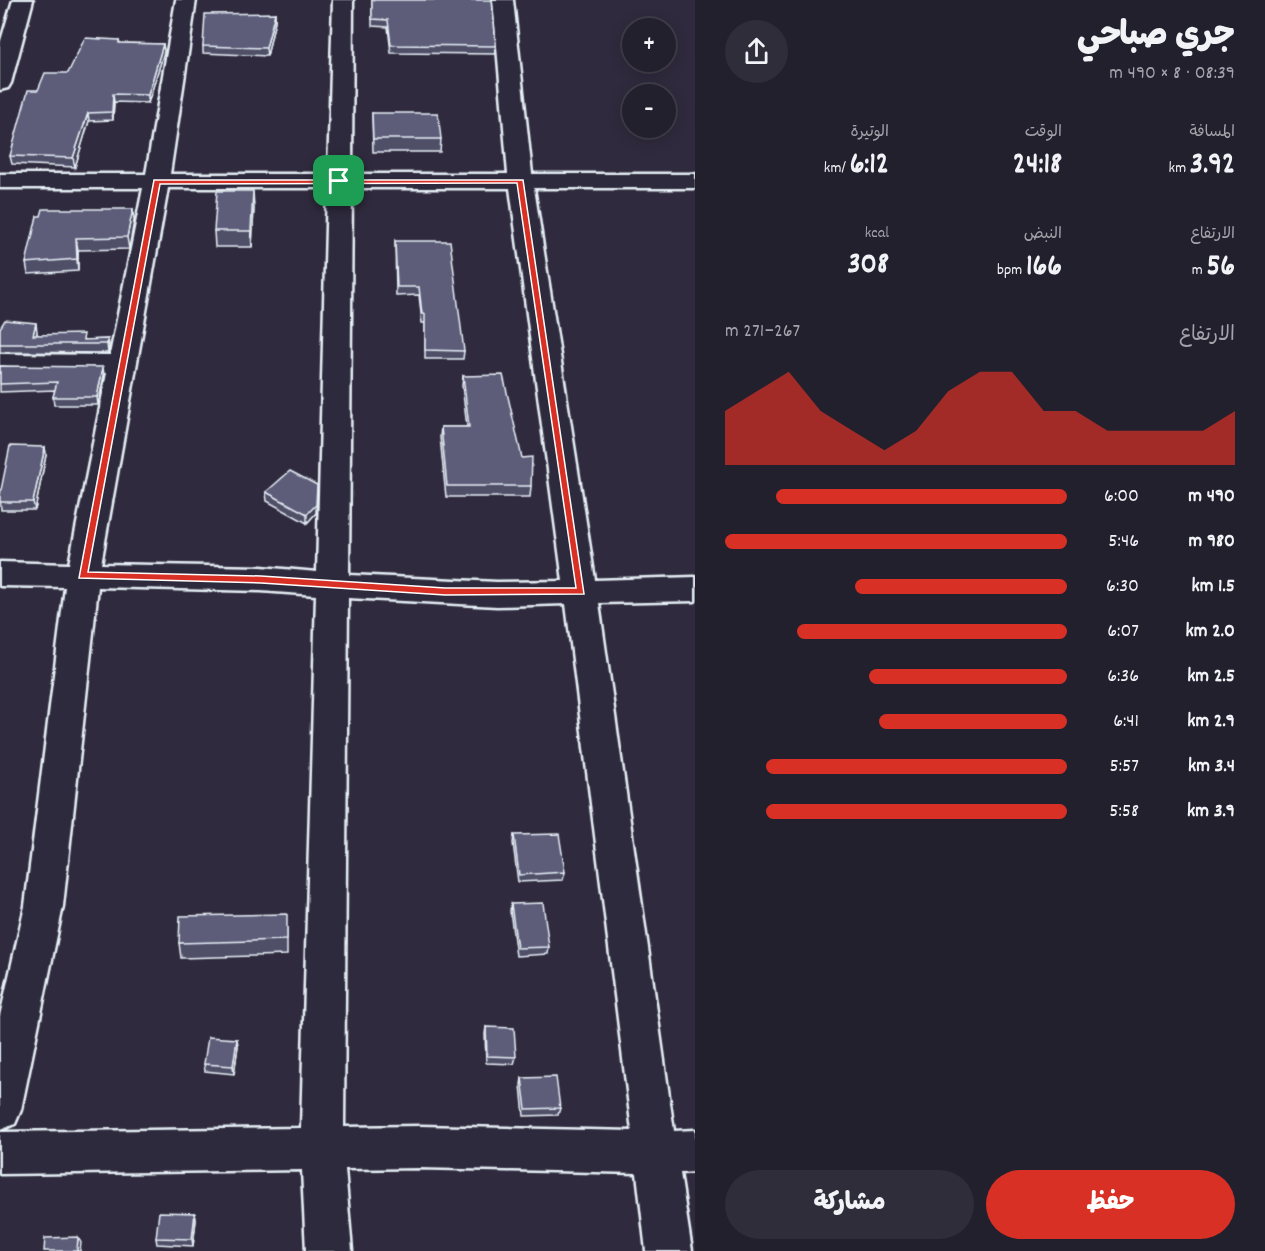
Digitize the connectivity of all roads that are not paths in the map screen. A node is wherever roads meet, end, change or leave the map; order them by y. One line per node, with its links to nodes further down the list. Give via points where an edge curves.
1 (23, 0): 5 (street)
2 (186, 0): 7 (street)
3 (343, 0): 8 (street)
4 (503, 0): 9 (street)
5 (0, 83)
6 (0, 181): 7 (street)
7 (157, 181): 8 (street); 12 (street)
8 (339, 181): 9 (street); 15 (street)
9 (521, 181): 10 (street); 17 (street)
10 (695, 181)
11 (0, 363): 12 (street)
12 (121, 364): 14 (street)
13 (0, 574): 14 (street)
14 (83, 575): 15 (street, via 261,579); 18 (street, via 44,906)
15 (333, 586): 17 (street, via 497,594); 19 (street)
16 (695, 589): 17 (street)
17 (581, 592): 20 (street)
18 (0, 1110)
19 (322, 1149): 20 (street); 21 (street); 22 (street)
20 (675, 1152): 23 (street)
21 (0, 1153)
22 (329, 1251)
23 (669, 1251)

